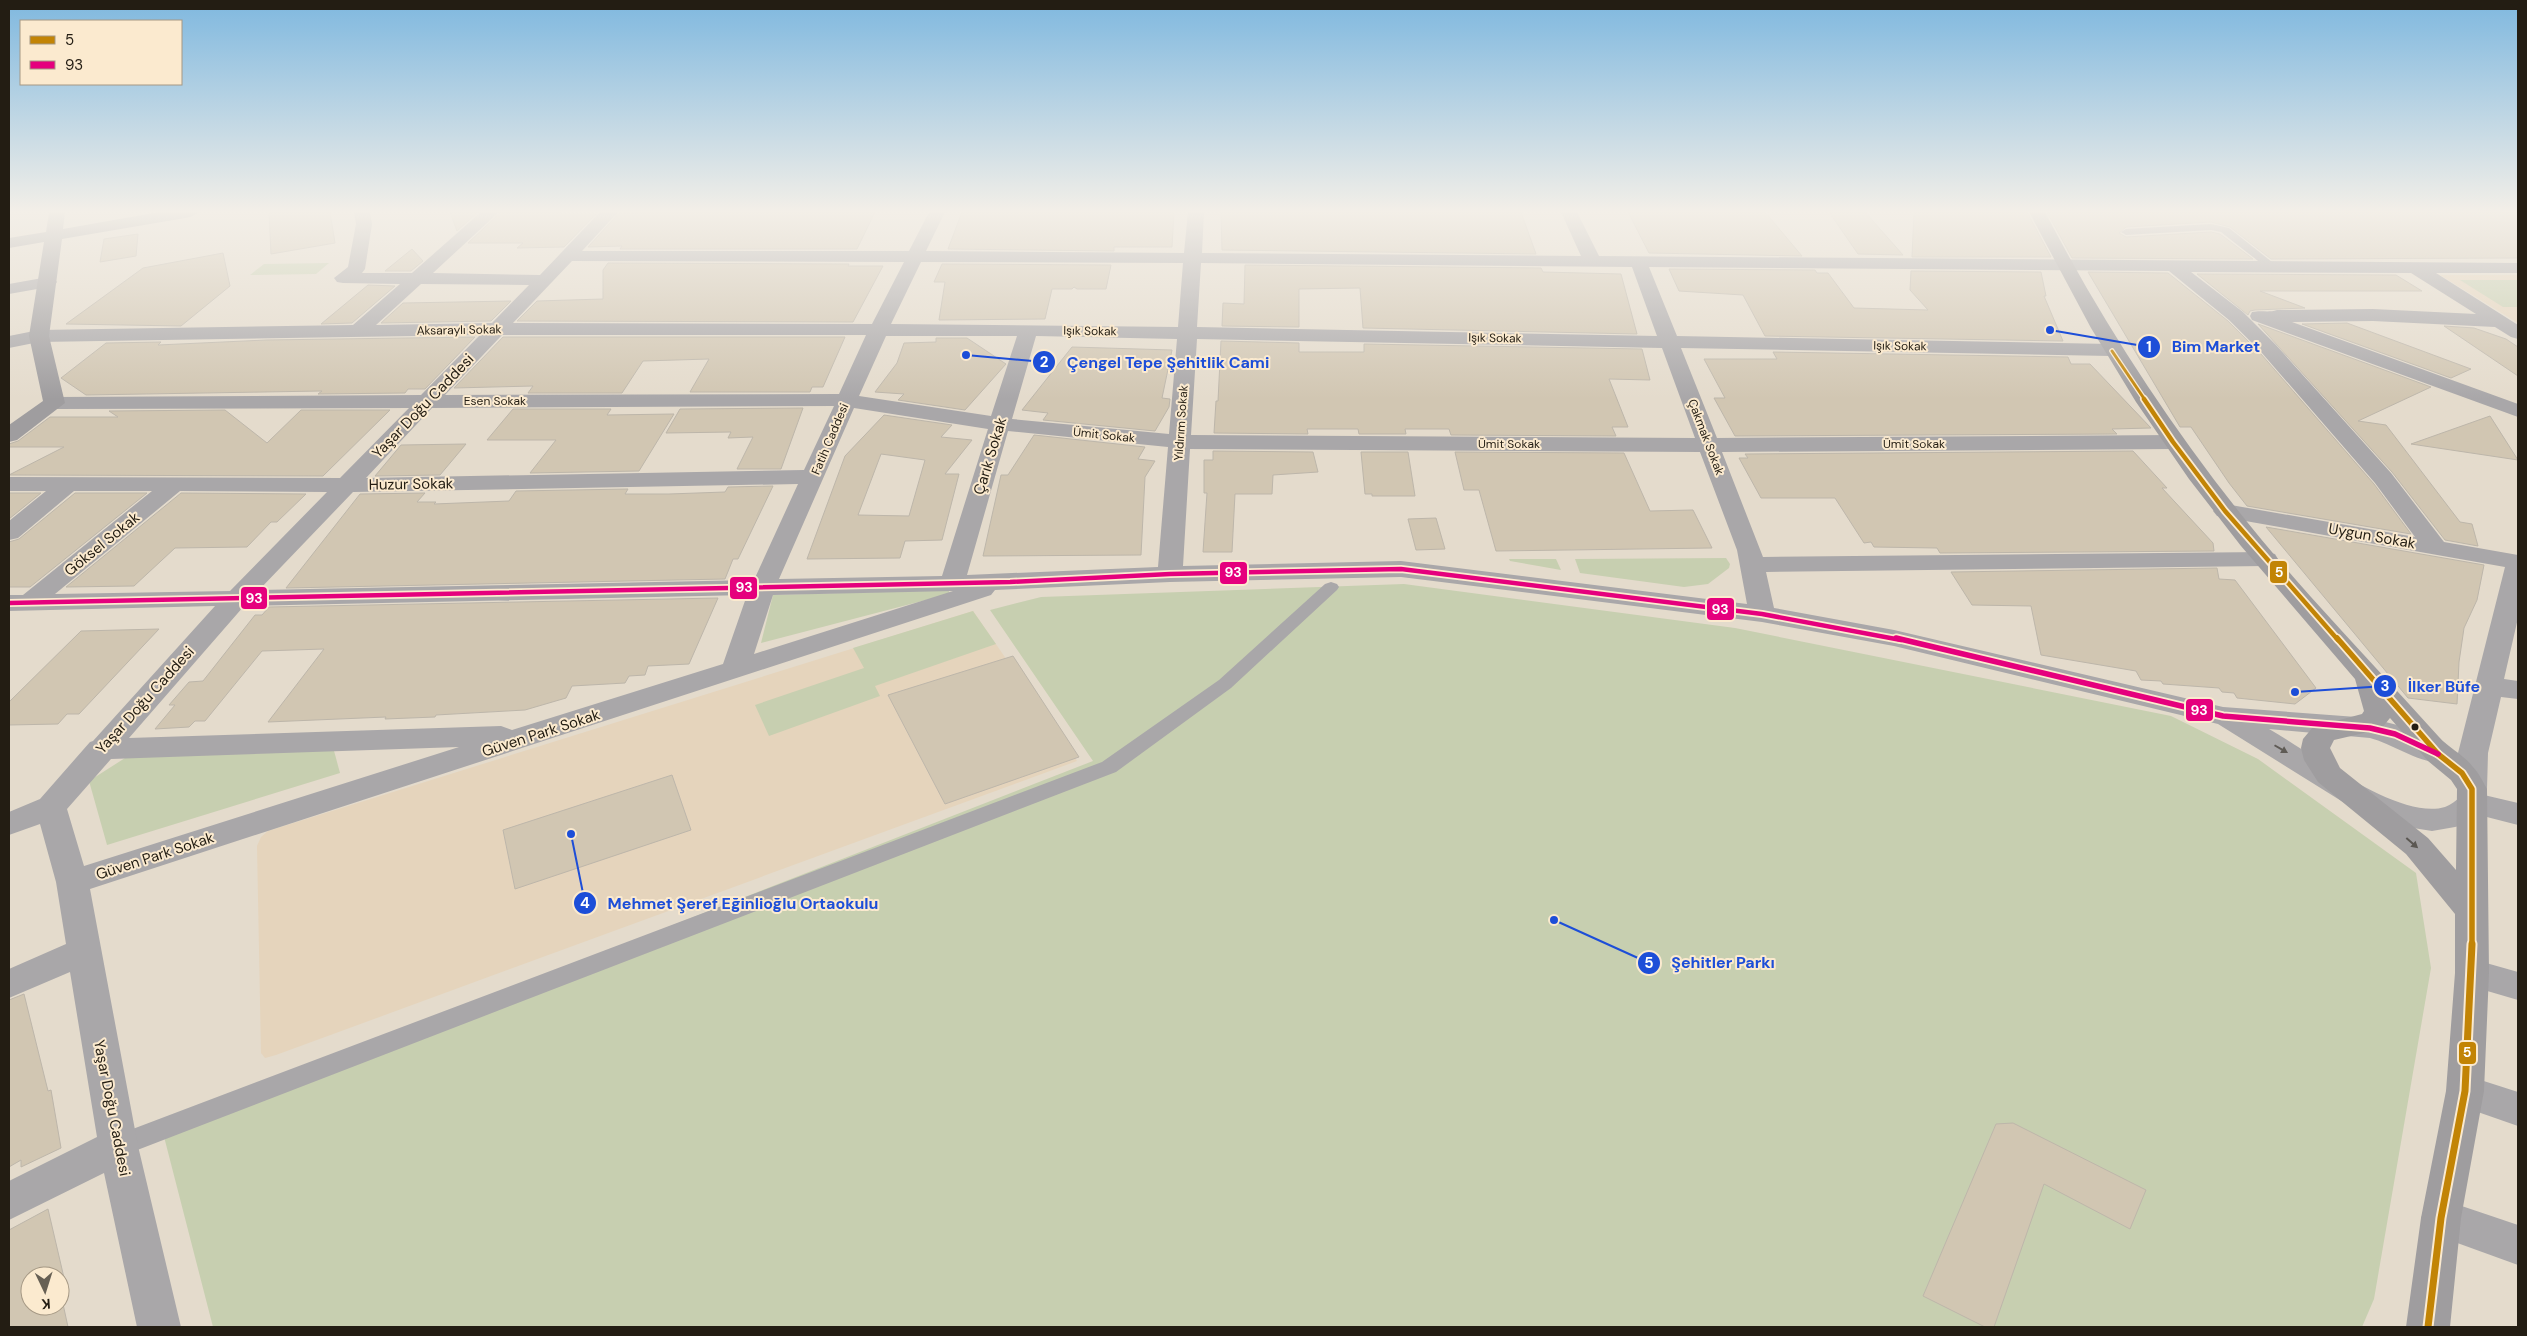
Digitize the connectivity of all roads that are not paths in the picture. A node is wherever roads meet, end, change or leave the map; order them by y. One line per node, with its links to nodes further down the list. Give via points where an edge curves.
1 (49, 274): 13 (main road)
2 (348, 274): 11 (street, via 343,278)
3 (420, 274): 11 (street)
4 (550, 274): 12 (street, Yaşar Doğu Caddesi)
5 (907, 274): 19 (street, Fatih Caddesi)
6 (1191, 274): 22 (street, Yıldırım Sokak)
7 (1644, 274): 25 (street, Çakmak Sokak)
8 (2068, 274): 27 (main road)
9 (2183, 274): 15 (street)
10 (2426, 274): 17 (street)
11 (414, 280): 12 (street); 21 (street)
12 (544, 280): 18 (street, Yaşar Doğu Caddesi)
13 (48, 282): 14 (street); 24 (main road)
14 (9, 289)
15 (2236, 316): 16 (street); 44 (street, via 2383,478)
16 (2259, 316): 17 (street, via 2373,315); 31 (street)
17 (2499, 321): 23 (street)
18 (495, 329): 19 (street, Aksaraylı Sokak); 21 (street, Aksaraylı Sokak); 29 (street, Yaşar Doğu Caddesi)
19 (879, 329): 20 (street, Işık Sokak); 28 (street, Fatih Caddesi)
20 (1028, 330): 22 (street, Işık Sokak); 32 (street, Çarık Sokak)
21 (358, 331): 24 (street, Aksaraylı Sokak)
22 (1187, 333): 25 (street, Işık Sokak); 34 (street, Yıldırım Sokak)
23 (2518, 334)
24 (39, 336): 26 (street, Aksaraylı Sokak); 30 (main road)
25 (1670, 341): 27 (street, Işık Sokak); 36 (street, Çakmak Sokak)
26 (9, 342)
27 (2111, 350): 35 (main road)
28 (846, 400): 29 (street, Esen Sokak); 32 (street, Ümit Sokak); 37 (street, Fatih Caddesi)
29 (430, 401): 30 (street, Esen Sokak); 41 (street, Yaşar Doğu Caddesi)
30 (54, 403): 33 (main road)
31 (2518, 411)
32 (1000, 424): 34 (street, Ümit Sokak); 50 (street, Çarık Sokak)
33 (9, 435)
34 (1179, 442): 36 (street, Ümit Sokak); 48 (street, Yıldırım Sokak)
35 (2174, 442): 36 (street, Ümit Sokak); 42 (main road)
36 (1709, 445): 46 (street, Çakmak Sokak)
37 (813, 477): 41 (street, Huzur Sokak); 51 (street, Fatih Caddesi)
38 (9, 484): 39 (street, Huzur Sokak)
39 (69, 484): 40 (street, Huzur Sokak); 43 (street)
40 (174, 485): 41 (street, Huzur Sokak); 54 (street, Göksel Sokak)
41 (346, 485): 53 (street, Yaşar Doğu Caddesi)
42 (2225, 511): 44 (street, Uygun Sokak); 45 (main road)
43 (9, 533)
44 (2435, 547): 47 (street, Uygun Sokak)
45 (2266, 559): 46 (street); 57 (main road)
46 (1753, 565): 55 (street, Çakmak Sokak)
47 (2518, 566): 58 (street)
48 (1170, 574): 49 (street); 55 (street, via 1401,569)
49 (1010, 582): 50 (street); 56 (street, Güven Park Sokak)
50 (952, 583): 51 (street)
51 (764, 587): 53 (street); 56 (street, Fatih Caddesi)
52 (1331, 587): 78 (lane, via 1225,684 1109,767)
53 (237, 598): 54 (street); 63 (street, Yaşar Doğu Caddesi)
54 (19, 603)
55 (1762, 614): 60 (street, via 1894,638)
56 (735, 670): 62 (street, Güven Park Sokak)
57 (2366, 672): 61 (main road, via 2379,712 2372,722); 64 (main road)
58 (2488, 686): 59 (street); 66 (street, via 2473,753)
59 (2518, 690)
60 (2223, 716): 61 (street); 65 (street, one-way to 65)
61 (2348, 727): 64 (street, via 2394,734); 65 (main road, via 2330,730 2319,737 2314,748 2328,775)
62 (535, 735): 63 (street); 70 (street, Güven Park Sokak)
63 (100, 749): 67 (street, Yaşar Doğu Caddesi)
64 (2438, 754): 66 (main road, via 2462,773)
65 (2347, 790): 66 (street, via 2396,813 2423,818 2448,819 2465,813); 71 (main road, one-way to 71, via 2417,846)
66 (2473, 796): 68 (street); 71 (main road)
67 (51, 807): 69 (street); 70 (street, Yaşar Doğu Caddesi)
68 (2518, 814)
69 (9, 824)
70 (72, 882): 72 (street, Yaşar Doğu Caddesi)
71 (2472, 911): 73 (main road)
72 (84, 951): 74 (street); 78 (street, Yaşar Doğu Caddesi)
73 (2472, 973): 75 (street); 76 (main road)
74 (9, 984)
75 (2518, 986)
76 (2465, 1091): 77 (street); 80 (main road)
77 (2518, 1109)
78 (118, 1146): 79 (street); 82 (street, Yaşar Doğu Caddesi)
79 (9, 1201)
80 (2441, 1218): 81 (street); 83 (main road)
81 (2518, 1245)
82 (159, 1327)
83 (2428, 1327)

